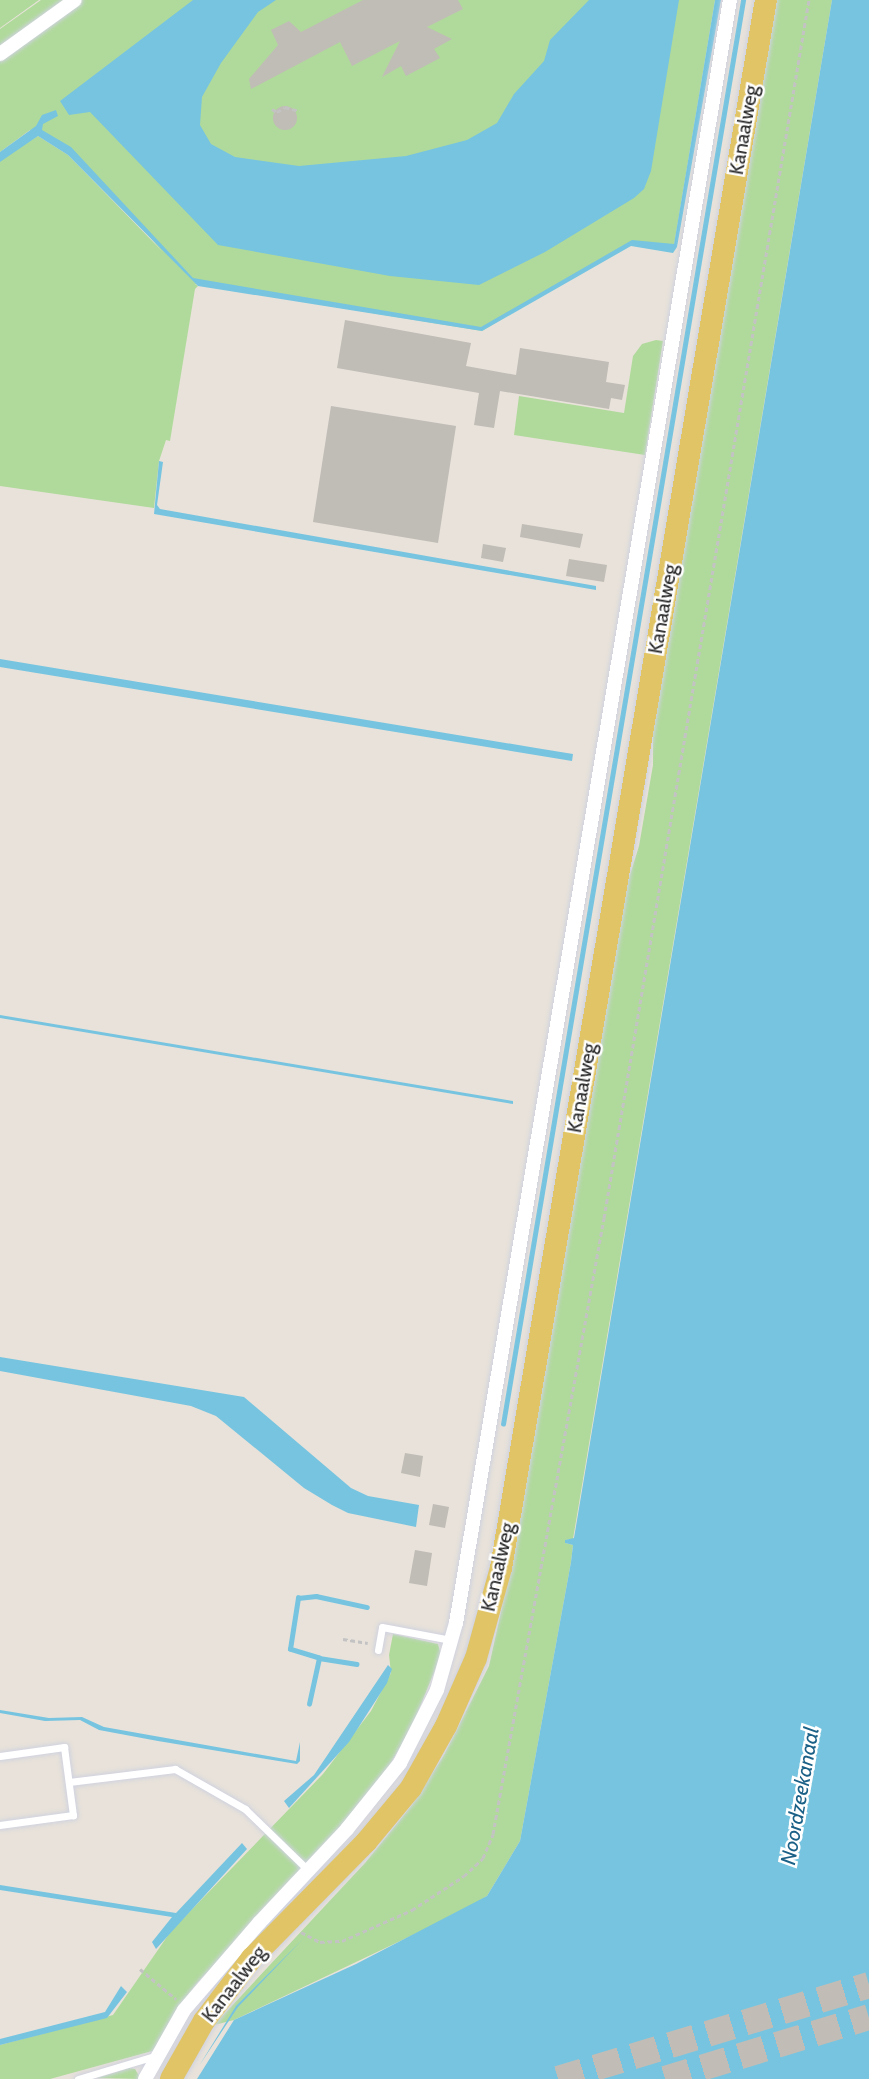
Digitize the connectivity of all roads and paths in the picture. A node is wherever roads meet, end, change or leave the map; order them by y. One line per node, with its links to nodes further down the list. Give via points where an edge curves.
1 (75, 0): 5 (street)
2 (730, 0): 9 (street)
3 (766, 0): 15 (main road, Kanaalweg, via 501,1568 476,1658 446,1726 411,1788 366,1842)
4 (809, 0): 15 (path, via 604,1218 493,1834 483,1858 455,1883 369,1931 342,1941 320,1942 305,1936)
5 (0, 54)
6 (272, 109): 7 (path)
7 (299, 111)
8 (343, 1639): 10 (path)
9 (451, 1640): 10 (lane, via 382,1627); 14 (street, via 436,1690 400,1763)
10 (378, 1647)
11 (0, 1756): 12 (lane, via 64,1747)
12 (69, 1782): 13 (lane, via 73,1815); 14 (lane, via 174,1769 245,1809)
13 (0, 1825)
14 (308, 1870): 17 (street)
15 (289, 1920): 22 (main road, Kanaalweg, via 252,1958 204,2021)
16 (140, 1969): 17 (path)
17 (186, 2007): 18 (street)
18 (158, 2055): 19 (lane); 21 (street)
19 (90, 2078): 20 (lane)
20 (78, 2079)
21 (145, 2079)
22 (171, 2079)

